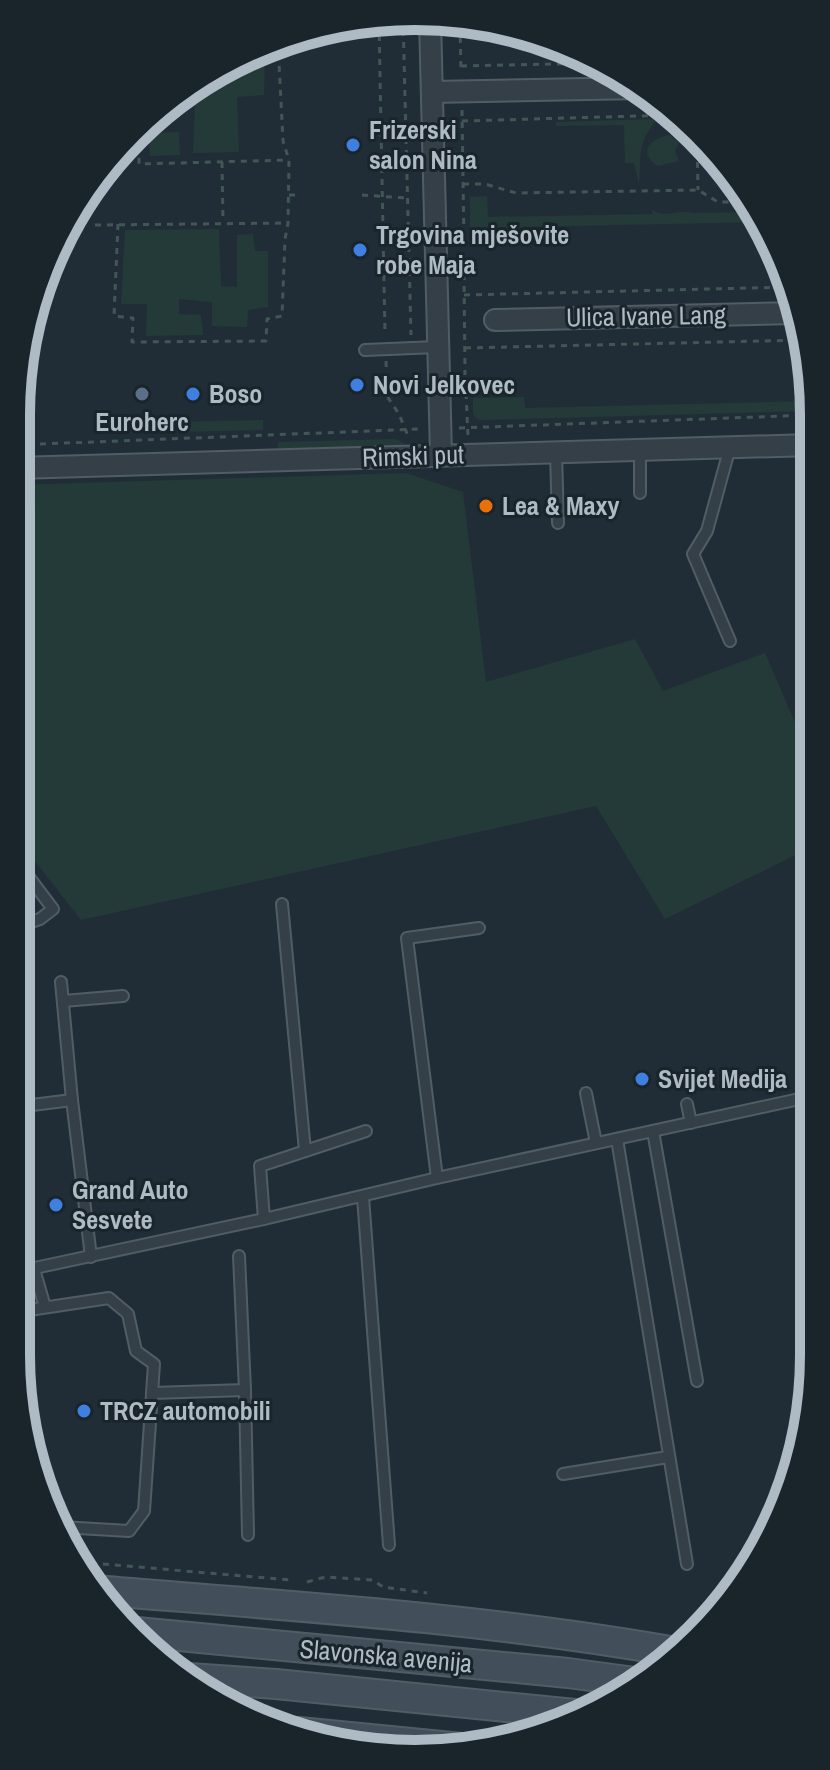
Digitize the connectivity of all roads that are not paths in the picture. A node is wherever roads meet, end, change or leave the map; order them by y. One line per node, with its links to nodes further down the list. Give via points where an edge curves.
1 (430, 31): 3 (street)
2 (618, 88): 3 (street)
3 (432, 92): 6 (street)
4 (786, 313): 5 (street, Ulica Ivane Lang)
5 (495, 320)
6 (437, 347): 7 (lane); 12 (street)
7 (365, 350)
8 (800, 445): 9 (street, Rimski put)
9 (730, 447): 10 (street, Rimski put); 16 (lane, via 707,531 693,554)
10 (640, 449): 11 (street, Rimski put); 14 (lane)
11 (556, 452): 12 (street, Rimski put); 15 (lane)
12 (441, 455): 13 (street, Rimski put)
13 (30, 468)
14 (640, 493)
15 (558, 523)
16 (730, 641)
17 (30, 879): 19 (lane, via 53,909)
18 (282, 904): 34 (lane)
19 (30, 922)
20 (479, 928): 35 (lane, via 407,938)
21 (61, 982): 23 (lane)
22 (123, 996): 23 (lane)
23 (63, 1001): 26 (lane)
24 (586, 1093): 33 (lane)
25 (800, 1099): 29 (lane)
26 (72, 1100): 28 (lane); 39 (lane)
27 (687, 1104): 29 (lane)
28 (30, 1105)
29 (691, 1123): 31 (lane)
30 (366, 1131): 34 (lane)
31 (653, 1131): 32 (lane); 44 (lane)
32 (617, 1139): 33 (lane); 47 (lane)
33 (596, 1143): 35 (lane)
34 (305, 1151): 37 (lane, via 260,1166)
35 (437, 1178): 36 (lane)
36 (363, 1197): 37 (lane); 51 (lane)
37 (264, 1219): 39 (lane)
38 (239, 1256): 45 (lane)
39 (91, 1257): 40 (lane)
40 (34, 1269): 41 (lane); 42 (lane)
41 (30, 1270)
42 (45, 1307): 43 (lane); 46 (lane, via 109,1298 128,1314 136,1351 154,1364)
43 (30, 1310)
44 (697, 1381)
45 (245, 1390): 46 (lane); 50 (lane)
46 (152, 1393): 49 (lane, via 144,1511 129,1531)
47 (668, 1457): 48 (lane); 52 (lane)
48 (563, 1474)
49 (71, 1528)
50 (248, 1535)
51 (389, 1545)
52 (687, 1564)
53 (112, 1591): 55 (main road, via 386,1614)
54 (150, 1633): 57 (main road, Slavonska avenija)
55 (662, 1649)
56 (208, 1679): 58 (main road, Slavonska avenija)
57 (621, 1680)
58 (559, 1712)

